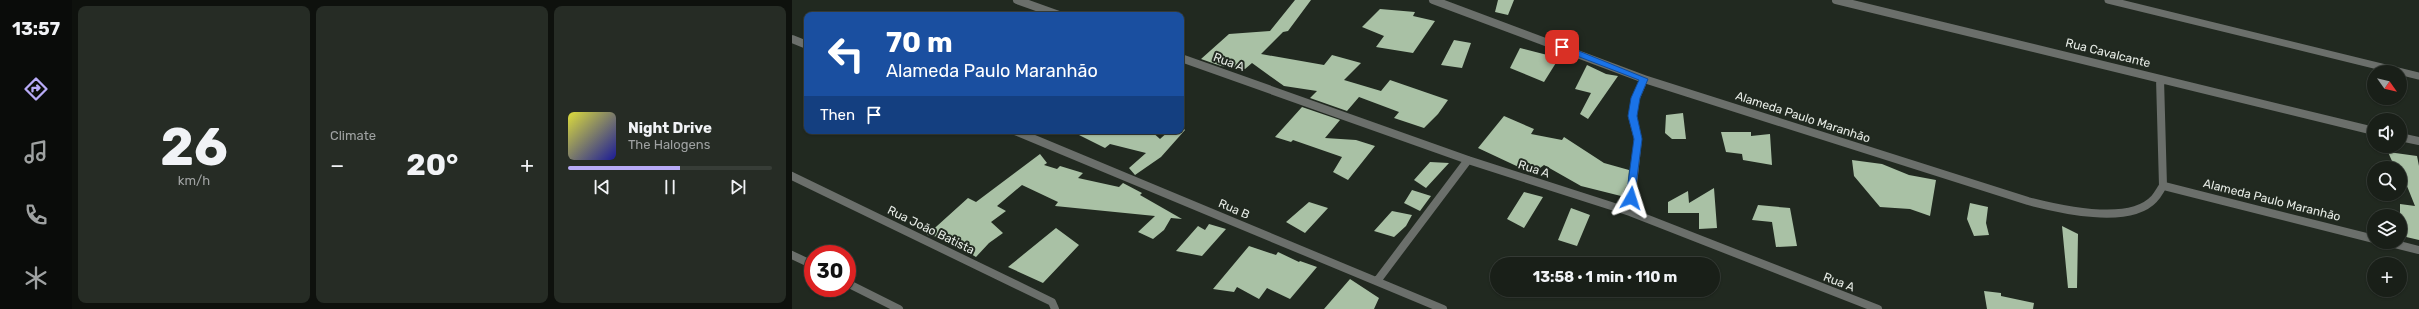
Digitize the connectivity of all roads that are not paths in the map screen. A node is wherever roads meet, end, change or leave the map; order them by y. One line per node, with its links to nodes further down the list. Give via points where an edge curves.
1 (1016, 0): 5 (street)
2 (1433, 0): 10 (street, Alameda Paulo Maranhão)
3 (1836, 0): 11 (street, Rua Cavalcante)
4 (2108, 0): 9 (lane)
5 (1050, 12)
6 (792, 39): 7 (street)
7 (804, 44)
8 (1184, 59): 16 (street, Rua A)
9 (2419, 76)
10 (1644, 79): 18 (street, Alameda Paulo Maranhão, via 2057,209 2121,213 2144,207 2153,201); 19 (street, via 1632,116 1638,139)
11 (2160, 79): 12 (street, Rua Cavalcante); 18 (street)
12 (2367, 129)
13 (1022, 134): 25 (street, Rua B)
14 (2407, 138): 15 (street)
15 (2419, 141)
16 (1468, 160): 19 (street, Rua A); 25 (street)
17 (792, 176): 28 (street, Rua João Batista, via 1052,302)
18 (2164, 186): 20 (street, Alameda Paulo Maranhão)
19 (1630, 212): 30 (street, Rua A)
20 (2367, 237)
21 (2407, 247): 22 (street)
22 (2419, 250)
23 (792, 255): 24 (street)
24 (804, 261)
25 (1377, 281): 29 (street, Rua B)
26 (856, 288): 27 (street)
27 (899, 309)
28 (1055, 309)
29 (1444, 309)
30 (1878, 309)

